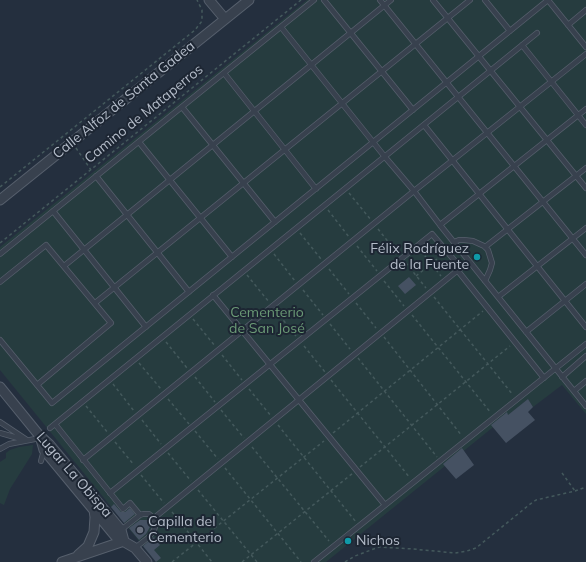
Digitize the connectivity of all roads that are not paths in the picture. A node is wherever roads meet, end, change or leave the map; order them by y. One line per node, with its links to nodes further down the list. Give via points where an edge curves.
1 (209, 0): 14 (street)
2 (248, 0): 14 (street, Calle Alfoz de Santa Gadea)
3 (314, 0): 16 (lane)
4 (324, 0): 18 (lane)
5 (380, 0): 11 (lane)
6 (392, 0): 11 (lane)
7 (433, 0): 13 (lane)
8 (470, 0): 13 (lane)
9 (485, 0): 17 (lane)
10 (548, 0): 15 (lane); 17 (lane)
11 (385, 6): 18 (lane); 20 (lane)
12 (586, 10): 15 (lane)
13 (448, 18): 20 (lane); 24 (lane)
14 (224, 19): 59 (street, Calle Alfoz de Santa Gadea)
15 (568, 25): 22 (lane)
16 (281, 27): 25 (lane); 28 (lane)
17 (510, 31): 24 (lane)
18 (351, 33): 25 (lane); 26 (lane)
19 (537, 33): 21 (lane)
20 (416, 44): 26 (lane); 30 (lane)
21 (522, 45): 27 (lane); 29 (lane)
22 (586, 47)
23 (586, 54): 29 (lane)
24 (479, 56): 27 (lane); 30 (lane)
25 (312, 65): 32 (lane); 37 (lane)
26 (382, 71): 32 (lane); 36 (lane)
27 (491, 71): 31 (lane); 34 (lane)
28 (224, 74): 33 (lane); 37 (lane)
29 (552, 81): 34 (lane); 38 (lane)
30 (447, 83): 31 (lane); 36 (lane)
31 (458, 97): 39 (lane); 41 (lane)
32 (342, 103): 44 (lane); 46 (lane)
33 (182, 107): 43 (lane); 45 (lane)
34 (520, 107): 41 (lane); 42 (lane)
35 (586, 109): 38 (lane)
36 (413, 110): 44 (lane)
37 (254, 112): 45 (lane); 46 (lane)
38 (578, 115): 40 (lane); 42 (lane)
39 (424, 125): 47 (lane); 48 (lane)
40 (586, 125)
41 (487, 133): 48 (lane); 49 (lane)
42 (547, 140): 49 (lane); 52 (lane)
43 (139, 142): 51 (lane); 53 (lane)
44 (373, 142): 47 (lane); 55 (lane)
45 (212, 146): 53 (lane); 54 (lane)
46 (285, 150): 54 (lane); 55 (lane)
47 (385, 157): 57 (lane); 85 (lane)
48 (452, 161): 57 (lane); 58 (lane)
49 (514, 166): 58 (lane); 60 (lane)
50 (586, 168): 52 (lane)
51 (96, 176): 61 (lane); 62 (lane)
52 (576, 176): 56 (lane); 60 (lane)
53 (170, 180): 62 (lane); 63 (lane)
54 (243, 183): 63 (lane); 64 (lane)
55 (316, 188): 64 (lane)
56 (586, 188)
57 (414, 192): 65 (lane); 91 (lane)
58 (479, 194): 65 (lane); 67 (lane)
59 (0, 200)
60 (543, 202): 67 (lane); 68 (lane)
61 (53, 212): 71 (lane); 73 (lane)
62 (127, 215): 71 (lane); 72 (lane)
63 (200, 218): 72 (lane); 75 (lane)
64 (275, 222): 75 (lane)
65 (440, 225): 69 (lane)
66 (586, 228): 68 (lane)
67 (508, 229): 70 (lane); 78 (lane)
68 (573, 239): 74 (lane); 78 (lane)
69 (454, 242): 70 (lane, via 469,240); 76 (lane)
70 (486, 247): 80 (lane, via 492,263)
71 (84, 250): 77 (lane); 83 (lane)
72 (158, 252): 83 (lane); 84 (lane)
73 (0, 254)
74 (586, 255)
75 (232, 257): 84 (lane)
76 (469, 261): 79 (lane); 80 (lane)
77 (64, 266): 81 (lane, via 46,245); 88 (lane)
78 (538, 266): 86 (lane); 87 (lane)
79 (459, 270): 96 (lane, via 432,234); 99 (lane); 104 (lane)
80 (485, 281): 86 (lane)
81 (0, 282)
82 (586, 284): 87 (lane)
83 (114, 288): 88 (lane); 89 (lane)
84 (189, 292): 89 (lane)
85 (213, 296): 91 (lane); 107 (lane)
86 (498, 297): 92 (lane)
87 (565, 301): 90 (lane); 92 (lane)
88 (95, 303): 101 (lane, via 112,323)
89 (146, 327): 101 (lane, via 52,403)
90 (586, 327)
91 (242, 331): 96 (lane); 114 (lane)
92 (526, 332): 97 (lane)
93 (0, 340): 101 (lane)
94 (586, 344): 97 (lane)
95 (586, 356): 98 (lane)
96 (270, 365): 104 (lane); 116 (lane)
97 (555, 368): 98 (lane); 99 (lane)
98 (562, 377): 103 (lane)
99 (544, 378): 117 (lane)
100 (586, 381): 103 (lane)
101 (37, 385)
102 (0, 387): 110 (street, Lugar La Obispa)
103 (574, 391): 105 (lane)
104 (299, 400): 117 (lane); 120 (lane)
105 (586, 406)
106 (0, 422): 111 (lane)
107 (55, 424): 108 (lane); 114 (lane)
108 (50, 428)
109 (0, 433): 111 (lane)
110 (39, 435): 111 (lane); 113 (street); 121 (street, Lugar La Obispa)
111 (27, 440): 112 (lane)
112 (0, 449)
113 (44, 450): 115 (lane); 118 (street)
114 (83, 460): 116 (lane)
115 (41, 461)
116 (110, 493): 119 (lane, via 123,509 130,503)
117 (385, 505): 127 (lane)
118 (94, 510): 122 (street, via 116,537); 124 (street, via 92,538 88,546)
119 (140, 515): 120 (lane, via 146,513); 121 (lane)
120 (154, 518): 123 (lane, via 154,530)
121 (121, 530): 122 (street, Lugar La Obispa)
122 (124, 541): 123 (street); 124 (street)
123 (135, 548): 126 (street)
124 (75, 557): 125 (street)
125 (62, 562)
126 (147, 562)
127 (314, 562)

